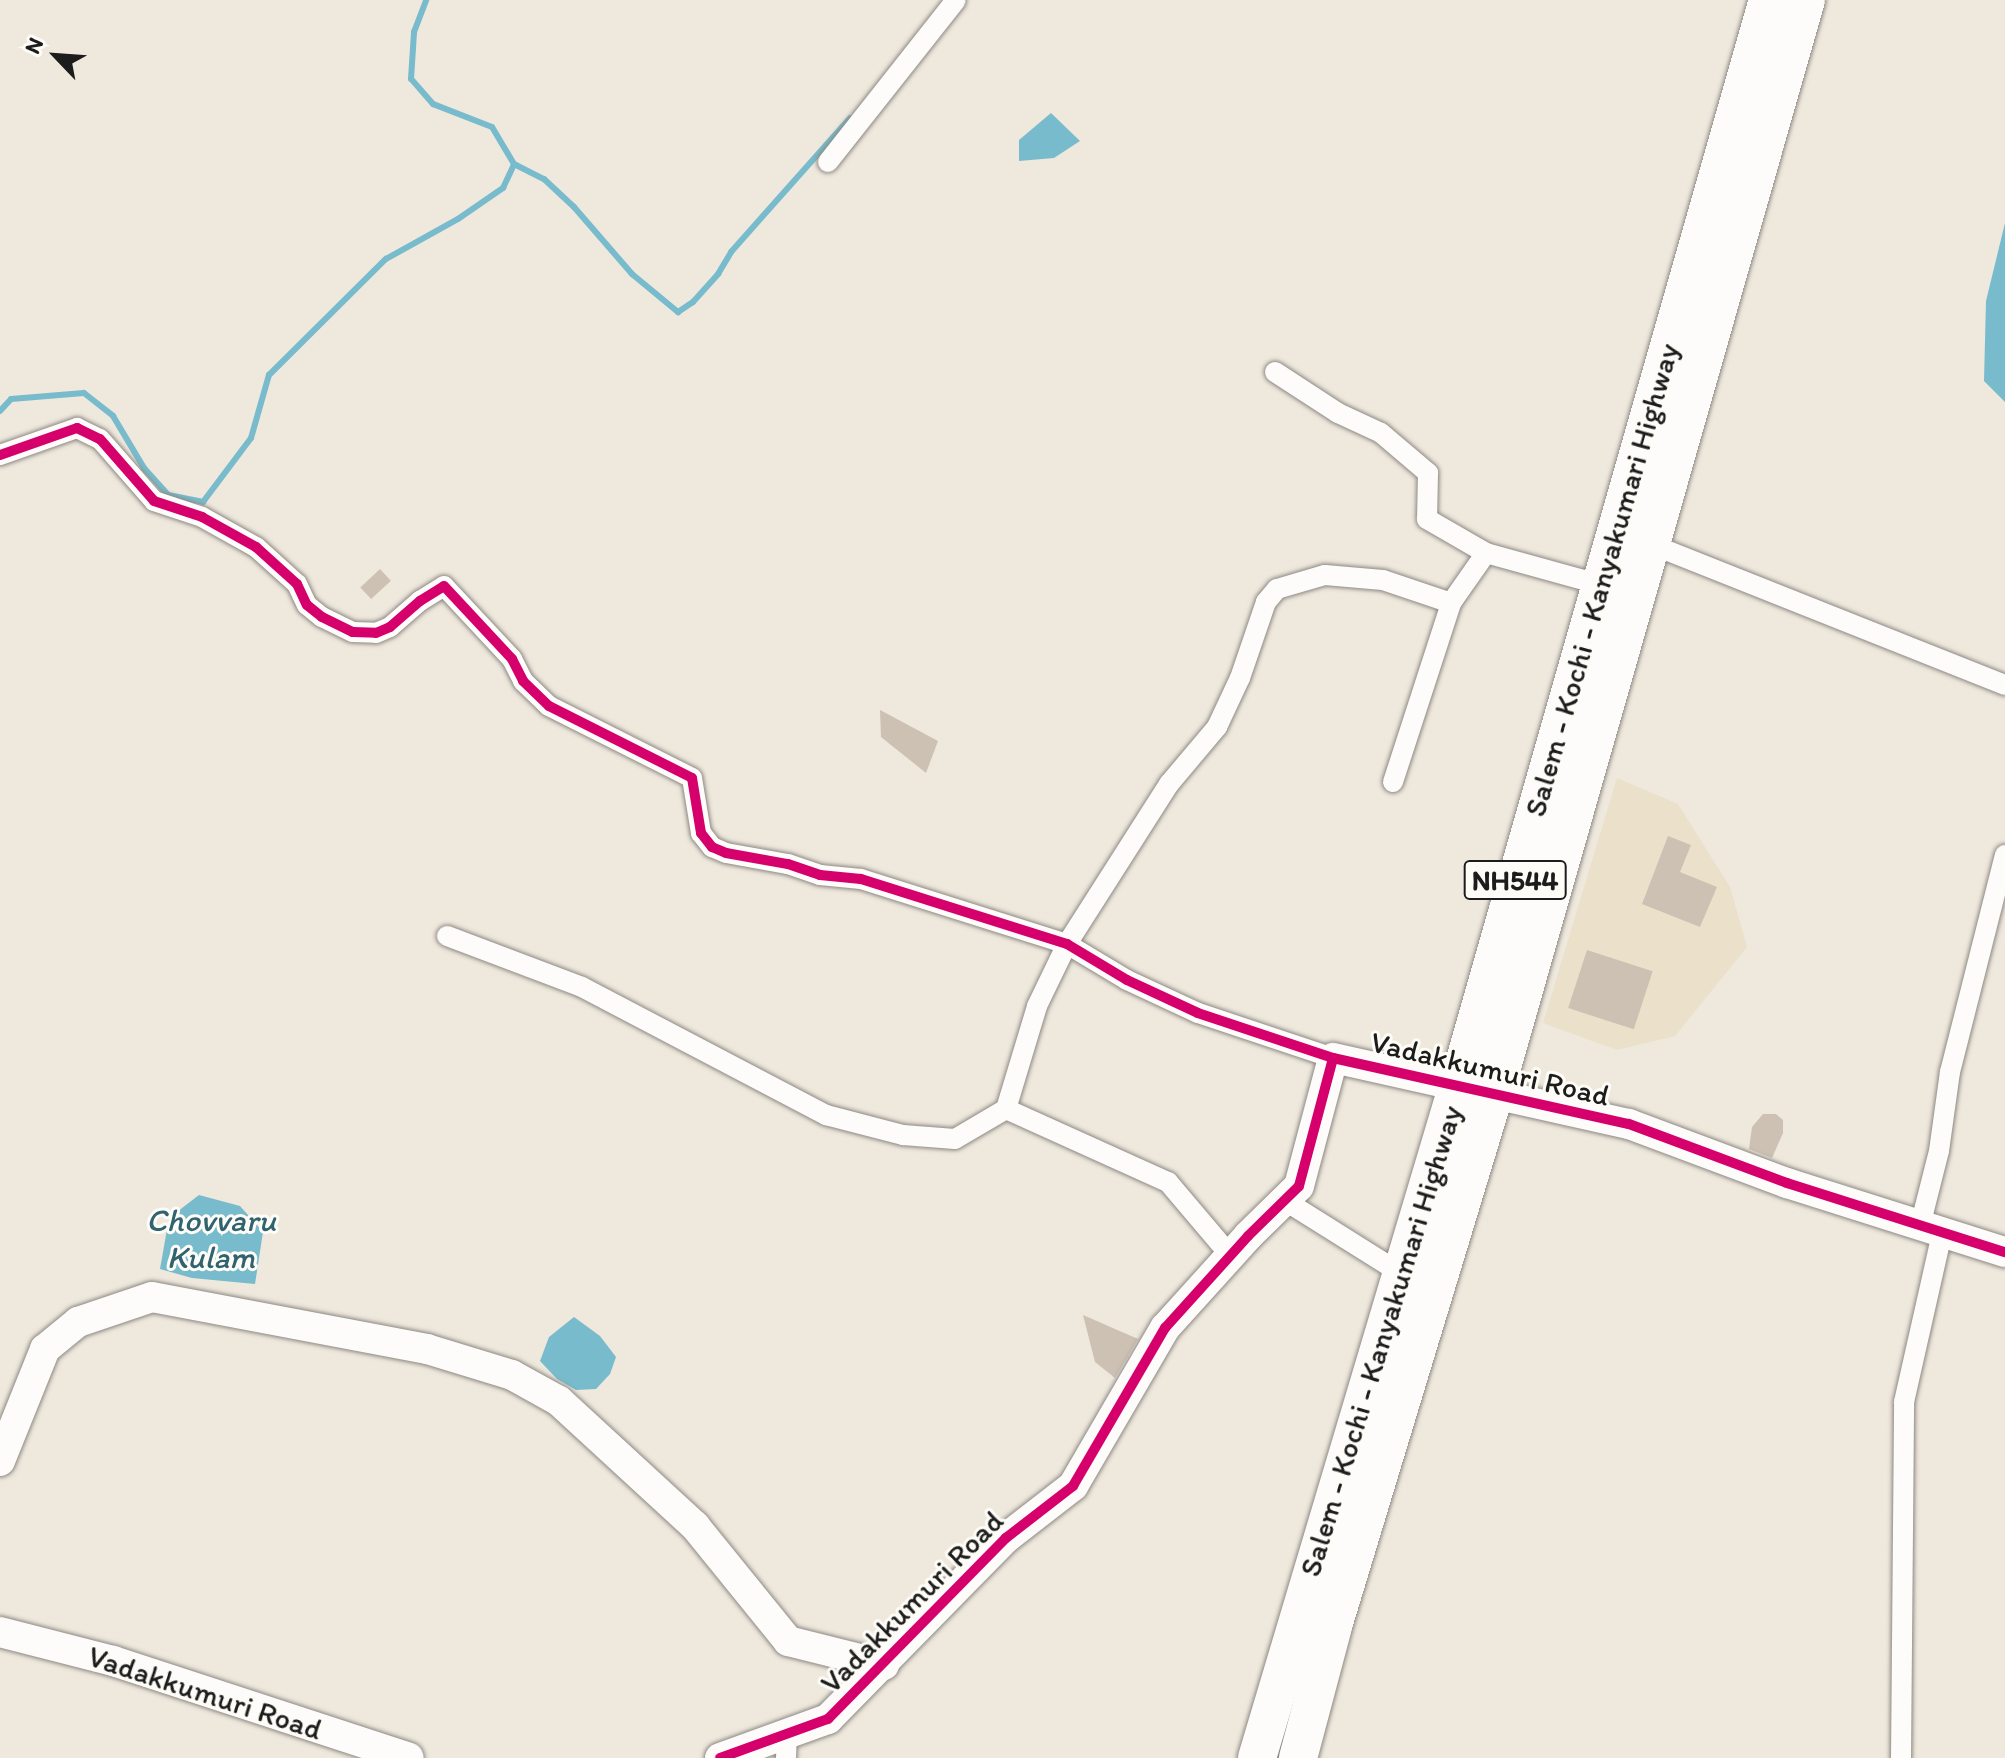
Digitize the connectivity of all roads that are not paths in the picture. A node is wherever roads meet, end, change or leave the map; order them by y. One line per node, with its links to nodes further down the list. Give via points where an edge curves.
1 (956, 0): 4 (street)
2 (1768, 0): 9 (highway, Salem - Kochi - Kanyakumari Highway / NH544)
3 (1806, 0): 7 (highway, Salem - Kochi - Kanyakumari Highway / NH544)
4 (828, 162)
5 (1275, 372): 8 (street, via 1338,413 1381,433 1428,473 1427,519)
6 (0, 455): 15 (street, via 77,428 100,439 154,501 202,517 256,547 297,584 307,605 353,632 376,633 390,627 444,586 549,706 692,778 701,833 712,847 820,875 861,879)
7 (1653, 545): 11 (street); 18 (highway, Salem - Kochi - Kanyakumari Highway / NH544)
8 (1486, 553): 9 (street); 10 (street)
9 (1601, 585): 17 (highway, Salem - Kochi - Kanyakumari Highway / NH544)
10 (1451, 603): 12 (street); 15 (street, via 1383,580 1325,575 1277,589 1266,602 1217,727 1169,784)
11 (2005, 685)
12 (1393, 782)
13 (2005, 855): 21 (street, via 1950,1072)
14 (447, 936): 19 (street, via 582,987 776,1091 862,1126 955,1139)
15 (1067, 944): 16 (street, via 1198,1013); 19 (street, via 1037,1006)
16 (1333, 1058): 17 (street, Vadakkumuri Road); 20 (street, Vadakkumuri Road, via 1299,1186)
17 (1457, 1088): 18 (street, Vadakkumuri Road); 24 (highway, Salem - Kochi - Kanyakumari Highway / NH544)
18 (1494, 1095): 21 (street, Vadakkumuri Road, via 1629,1124); 32 (highway, Salem - Kochi - Kanyakumari Highway / NH544)
19 (1006, 1109): 23 (street, via 1168,1182)
20 (1284, 1200): 23 (street, Vadakkumuri Road); 24 (street)
21 (1931, 1230): 22 (street, Vadakkumuri Road); 33 (street, via 1904,1402)
22 (2005, 1252)
23 (1230, 1255): 27 (street, Vadakkumuri Road, via 1165,1328 1073,1486 1006,1538)
24 (1402, 1274): 31 (highway, Salem - Kochi - Kanyakumari Highway / NH544)
25 (0, 1461): 27 (street, via 45,1349 78,1322 152,1297 427,1349 512,1375 559,1401 695,1526 788,1641)
26 (0, 1632): 29 (street, Vadakkumuri Road, via 113,1661)
27 (884, 1665): 28 (street, Vadakkumuri Road, via 828,1719)
28 (787, 1745): 30 (street, Vadakkumuri Road)
29 (409, 1758)
30 (720, 1758)
31 (1257, 1758)
32 (1298, 1758)
33 (1901, 1758)

